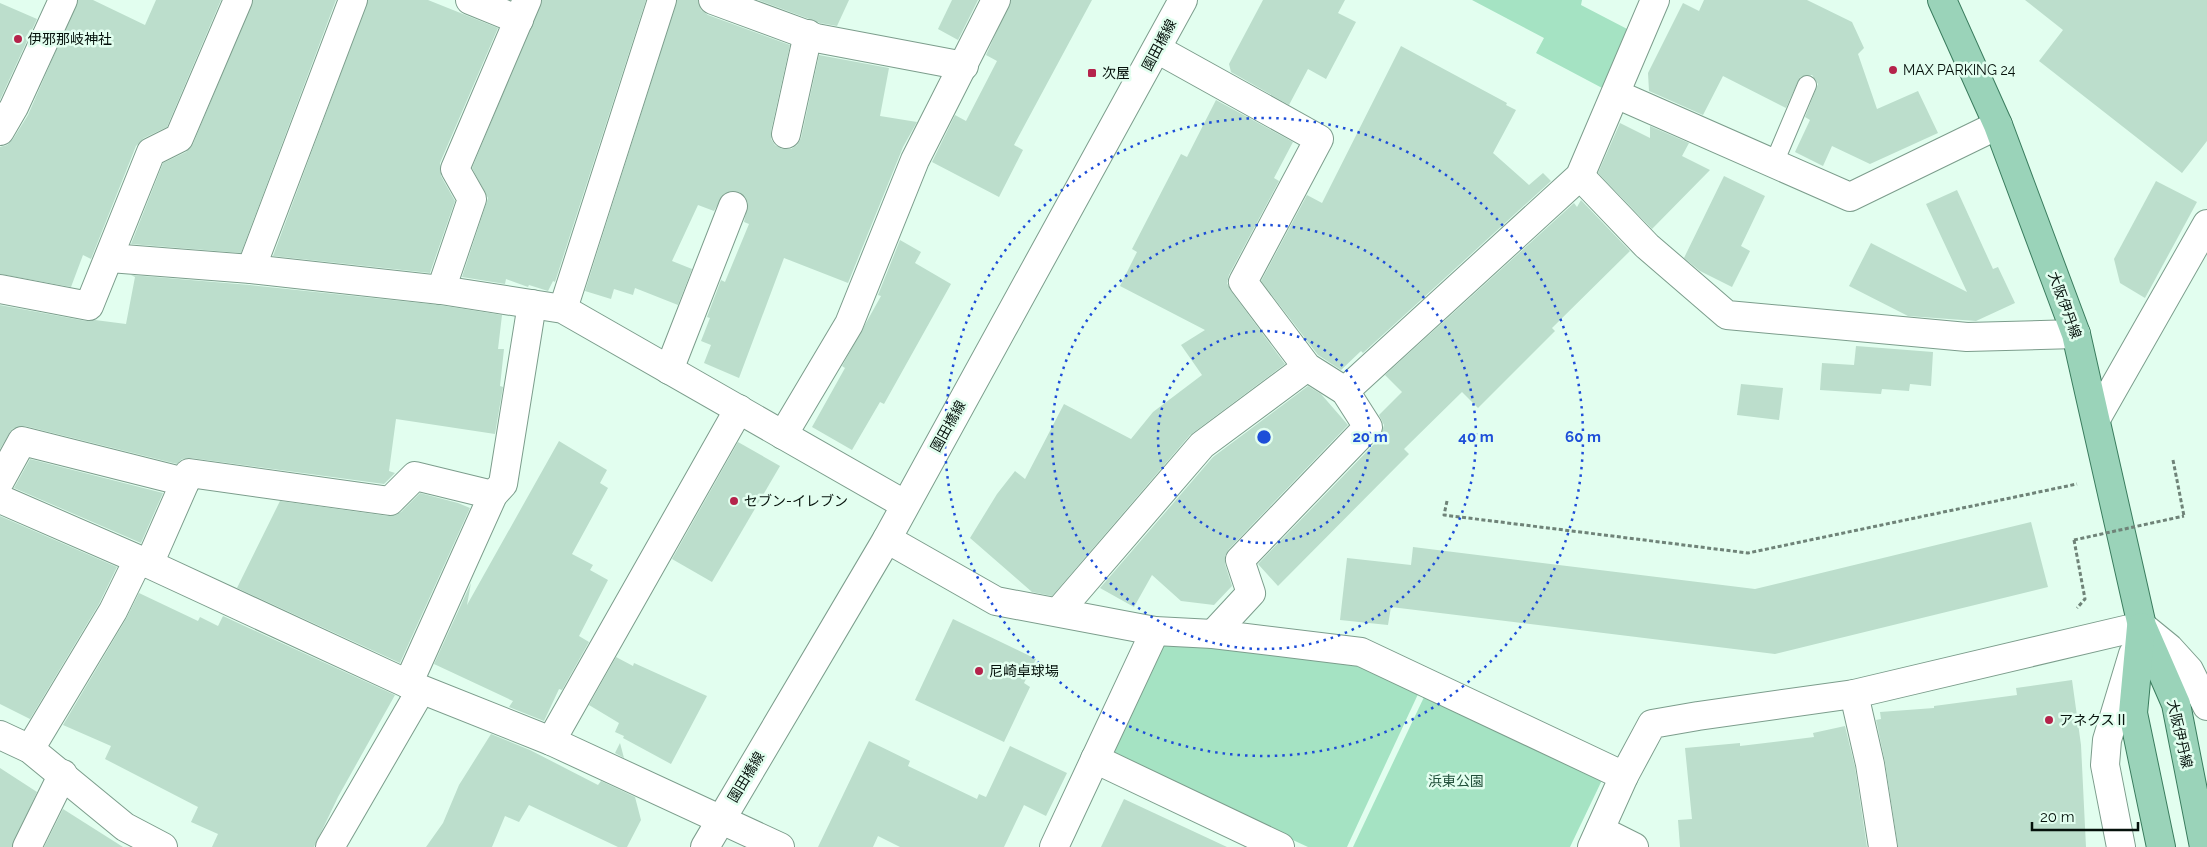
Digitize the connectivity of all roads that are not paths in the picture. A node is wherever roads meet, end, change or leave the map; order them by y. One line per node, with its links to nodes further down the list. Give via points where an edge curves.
1 (63, 0): 18 (street)
2 (238, 0): 24 (street, via 178,138 151,152)
3 (353, 0): 25 (street)
4 (470, 0): 11 (street)
5 (662, 0): 29 (street)
6 (713, 0): 12 (street)
7 (996, 0): 14 (street)
8 (1183, 0): 13 (street, 園田橋線)
9 (1655, 0): 16 (street)
10 (1942, 0): 17 (main road, 大阪伊丹線)
11 (523, 10): 27 (street, via 455,169 472,199)
12 (808, 34): 14 (street); 19 (street)
13 (1157, 49): 31 (street, via 1319,139 1242,282); 41 (street, 園田橋線)
14 (964, 66): 36 (street, via 915,160 849,324)
15 (1807, 85): 20 (lane)
16 (1616, 94): 20 (street); 21 (street)
17 (1998, 125): 20 (street, via 1850,197); 30 (main road, 大阪伊丹線)
18 (0, 131)
19 (786, 134)
20 (1774, 163)
21 (1580, 176): 30 (street, via 1646,246 1727,315 1967,336); 33 (street)
22 (733, 206): 32 (street)
23 (2207, 224): 35 (street)
24 (110, 258): 25 (street); 26 (street, via 89,306)
25 (251, 269): 27 (street)
26 (0, 289)
27 (440, 290): 28 (street)
28 (532, 304): 29 (street); 39 (street, via 503,484)
29 (563, 309): 32 (street)
30 (2076, 334): 35 (main road, 大阪伊丹線)
31 (1307, 367): 33 (street); 44 (street, via 1202,445)
32 (669, 370): 34 (street)
33 (1345, 391): 47 (street, via 1368,427 1240,560 1251,593)
34 (739, 409): 36 (street); 52 (street)
35 (2096, 418): 45 (main road, 大阪伊丹線)
36 (783, 435): 41 (street)
37 (0, 481): 38 (street, via 22,441)
38 (185, 482): 39 (street, via 189,473 390,501 415,476); 43 (street)
39 (493, 494): 48 (street)
40 (0, 499): 43 (street)
41 (904, 504): 42 (street, 園田橋線)
42 (887, 539): 44 (street, via 996,601); 57 (street, 園田橋線)
43 (144, 562): 48 (street); 53 (street)
44 (1059, 611): 46 (street)
45 (2142, 626): 49 (street); 50 (street, via 2189,670); 68 (street, via 2107,740 2105,765); 69 (main road, 大阪伊丹線, via 2133,713); 70 (main road, 大阪伊丹線, via 2176,704)
46 (1155, 631): 47 (street); 54 (street)
47 (1213, 634): 56 (street, via 1361,652)
48 (414, 687): 52 (street); 61 (street)
49 (1854, 694): 56 (street, via 1652,724); 67 (street, via 1870,764)
50 (2207, 706)
51 (0, 735): 53 (street)
52 (551, 741): 57 (street)
53 (30, 749): 55 (street)
54 (1095, 759): 64 (street); 65 (street)
55 (62, 774): 59 (street); 60 (street, via 125,826)
56 (1624, 776): 58 (street)
57 (720, 821): 62 (street, 園田橋線); 63 (street)
58 (1596, 838): 66 (street)
59 (27, 847)
60 (163, 847)
61 (330, 847)
62 (705, 847)
63 (780, 847)
64 (1054, 847)
65 (1280, 847)
66 (1634, 847)
67 (1883, 847)
68 (2121, 847)
69 (2161, 847)
70 (2204, 847)

